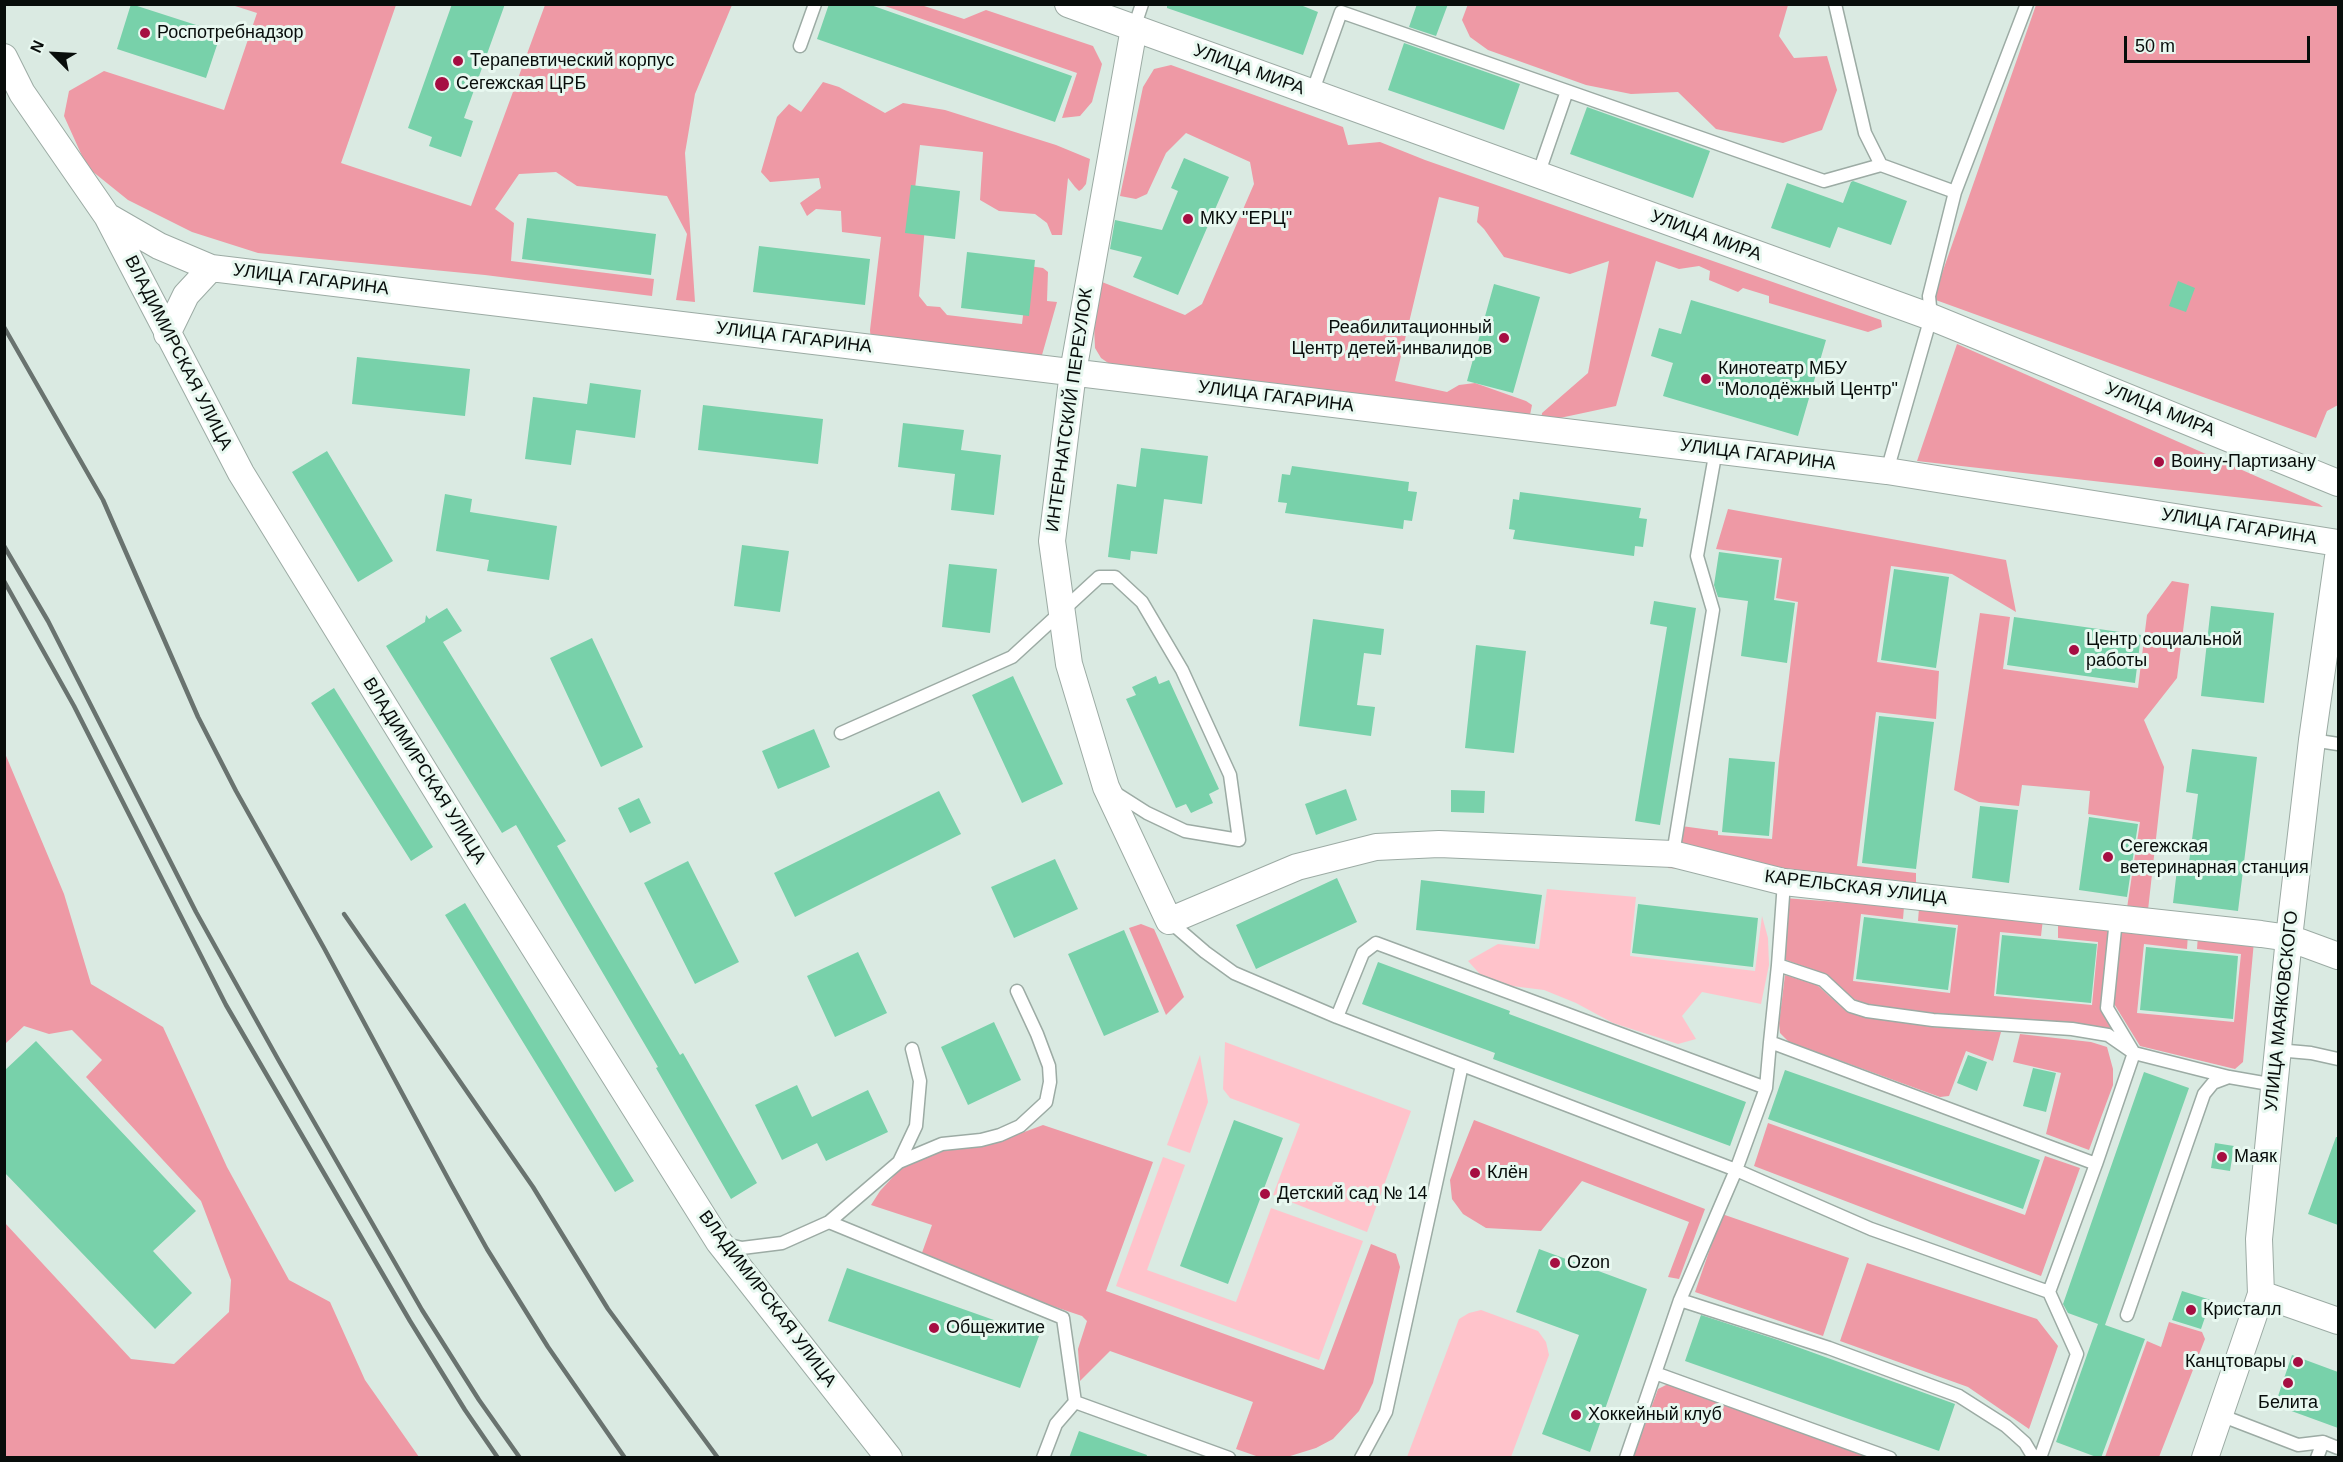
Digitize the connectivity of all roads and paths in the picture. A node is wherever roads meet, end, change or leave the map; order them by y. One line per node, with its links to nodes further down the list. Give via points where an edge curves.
1 (815, 4): 7 (lane)
2 (1068, 4): 6 (street, УЛИЦА МИРА)
3 (1835, 4): 11 (lane, via 1865,133)
4 (2027, 4): 13 (lane)
5 (1336, 8): 9 (lane); 10 (lane)
6 (1138, 16): 10 (street, УЛИЦА МИРА); 18 (street, ИНТЕРНАТСКИЙ ПЕРЕУЛОК)
7 (800, 46)
8 (4, 57): 14 (street, ВЛАДИМИРСКАЯ УЛИЦА, via 22,93)
9 (1567, 91): 11 (lane, via 1824,181); 12 (lane)
10 (1312, 93): 12 (street, УЛИЦА МИРА)
11 (1881, 165): 13 (lane)
12 (1538, 175): 16 (street, УЛИЦА МИРА)
13 (1954, 192): 16 (lane, via 1929,296)
14 (107, 216): 15 (street, УЛИЦА ГАГАРИНА, via 159,246); 17 (street, ВЛАДИМИРСКАЯ УЛИЦА)
15 (211, 268): 17 (street, УЛИЦА ГАГАРИНА, via 186,295); 18 (street, УЛИЦА ГАГАРИНА)
16 (1931, 317): 20 (lane); 21 (street, УЛИЦА МИРА)
17 (167, 334): 51 (street, ВЛАДИМИРСКАЯ УЛИЦА, via 241,473)
18 (1073, 372): 19 (street, УЛИЦА ГАГАРИНА); 24 (street, ИНТЕРНАТСКИЙ ПЕРЕУЛОК, via 1052,541)
19 (1716, 450): 20 (street, УЛИЦА ГАГАРИНА); 29 (lane, via 1697,556 1713,610)
20 (1887, 471): 22 (street, УЛИЦА ГАГАРИНА)
21 (2338, 483)
22 (2338, 543)
23 (2338, 557): 26 (street, УЛИЦА МАЯКОВСКОГО)
24 (1062, 613): 25 (lane, via 1012,657); 28 (street, ИНТЕРНАТСКИЙ ПЕРЕУЛОК, via 1069,664); 28 (lane, via 1099,577 1115,577 1142,602 1182,670 1230,775 1239,840 1185,831)
25 (841, 733)
26 (2312, 740): 27 (lane); 33 (street, УЛИЦА МАЯКОВСКОГО)
27 (2338, 744)
28 (1106, 787): 32 (street, ИНТЕРНАТСКИЙ ПЕРЕУЛОК)
29 (1673, 854): 30 (street, КАРЕЛЬСКАЯ УЛИЦА); 32 (street, КАРЕЛЬСКАЯ УЛИЦА, via 1438,844 1376,848 1297,867)
30 (1784, 882): 31 (street, КАРЕЛЬСКАЯ УЛИЦА); 35 (lane)
31 (2116, 919): 33 (street, КАРЕЛЬСКАЯ УЛИЦА); 41 (lane, via 2107,1008)
32 (1169, 921): 37 (lane, via 1234,973)
33 (2289, 938): 34 (street, КАРЕЛЬСКАЯ УЛИЦА); 40 (street, УЛИЦА МАЯКОВСКОГО)
34 (2338, 956)
35 (1778, 965): 38 (lane); 41 (lane, via 1823,980 1851,1006 1867,1011 2084,1031 2108,1035)
36 (1017, 991): 47 (lane, via 1049,1066 1046,1102 1020,1126 999,1135 942,1144)
37 (1337, 1017): 43 (lane); 46 (lane, via 1364,953 1376,943)
38 (1770, 1042): 46 (lane); 48 (lane)
39 (912, 1049): 47 (lane, via 920,1081 916,1126)
40 (2277, 1050): 42 (lane); 45 (street, УЛИЦА МАЯКОВСКОГО)
41 (2134, 1053): 44 (lane); 48 (lane)
42 (2338, 1059)
43 (1462, 1065): 49 (lane); 65 (lane, via 1386,1412)
44 (2229, 1077): 45 (lane); 55 (lane, via 2213,1083 2204,1094)
45 (2275, 1085): 53 (street, УЛИЦА МАЯКОВСКОГО, via 2259,1239)
46 (1766, 1088): 49 (lane)
47 (898, 1162): 50 (lane)
48 (2096, 1164): 52 (lane)
49 (1736, 1170): 52 (lane, via 1871,1229); 54 (lane)
50 (829, 1222): 51 (lane, via 782,1243 742,1248); 58 (lane, via 1063,1318)
51 (718, 1242): 62 (street, ВЛАДИМИРСКАЯ УЛИЦА)
52 (2049, 1292): 69 (lane, via 2077,1354)
53 (2261, 1294): 56 (street); 59 (street, УЛИЦА МАЯКОВСКОГО)
54 (1680, 1300): 57 (lane); 68 (lane, via 1829,1348 1959,1396 2006,1426 2025,1443)
55 (2127, 1316)
56 (2338, 1322)
57 (1655, 1373): 66 (lane); 67 (lane)
58 (1075, 1402): 63 (lane, via 1056,1424); 64 (lane)
59 (2220, 1415): 60 (lane, via 2298,1445); 70 (street, УЛИЦА МАЯКОВСКОГО)
60 (2323, 1442): 61 (lane); 71 (lane)
61 (2338, 1448)
62 (889, 1458)
63 (1043, 1458)
64 (1229, 1458)
65 (1361, 1458)
66 (1626, 1458)
67 (1890, 1458)
68 (2034, 1458)
69 (2040, 1458)
70 (2205, 1458)
71 (2317, 1458)

